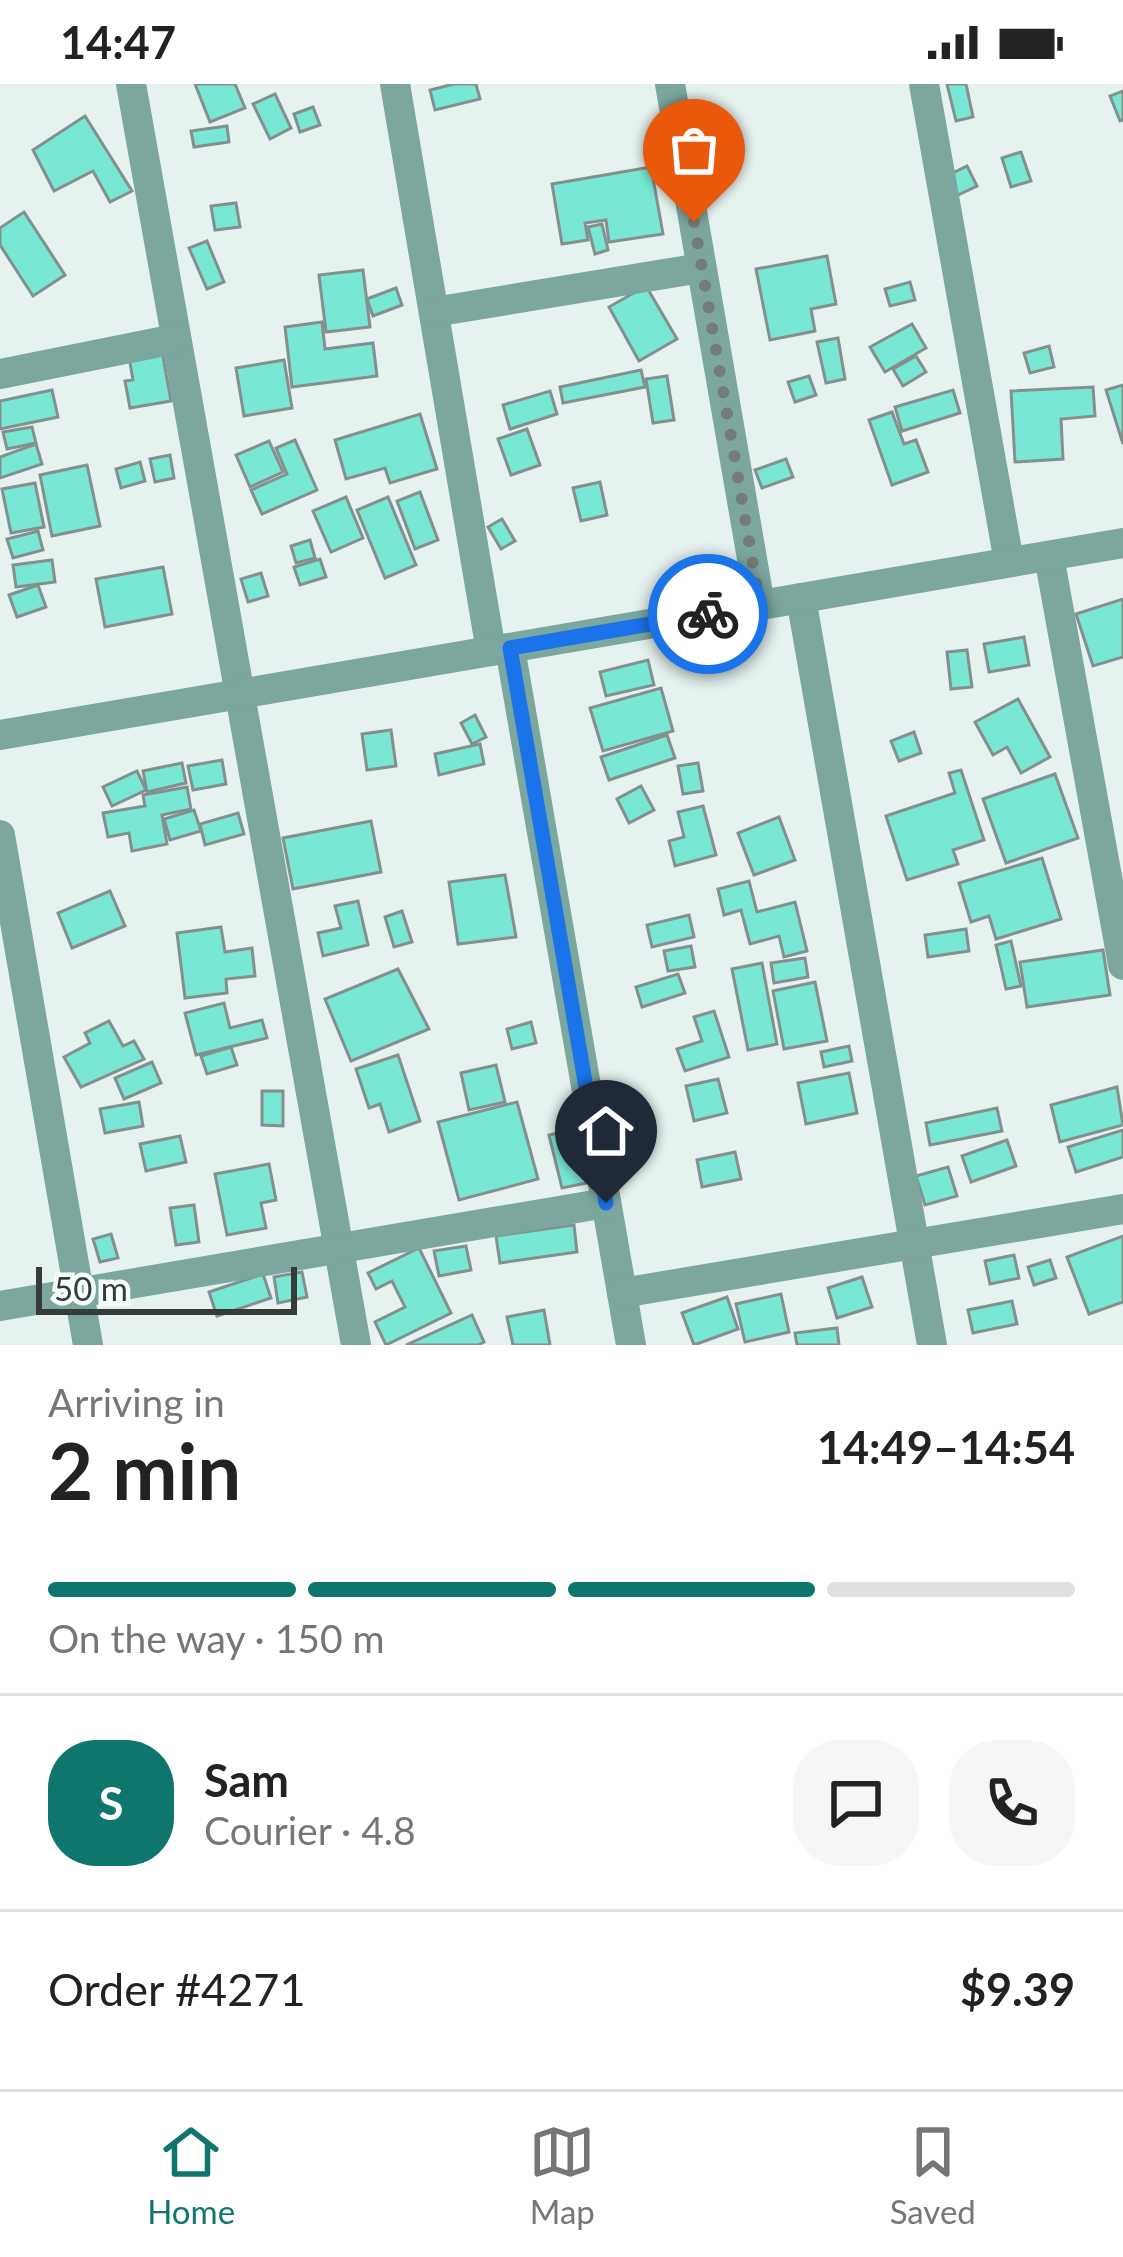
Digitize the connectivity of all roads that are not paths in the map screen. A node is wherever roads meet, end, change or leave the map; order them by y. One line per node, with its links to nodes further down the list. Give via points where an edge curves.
1 (131, 84): 7 (street)
2 (395, 84): 6 (street)
3 (670, 84): 5 (street)
4 (924, 84): 11 (street)
5 (701, 268): 6 (street); 13 (street)
6 (434, 312): 14 (street)
7 (175, 339): 8 (street); 15 (street)
8 (0, 374)
9 (1123, 543): 10 (street)
10 (1049, 556): 11 (street); 18 (street)
11 (1009, 562): 12 (street)
12 (801, 598): 13 (street); 21 (street)
13 (760, 605): 14 (street)
14 (500, 650): 15 (street); 19 (street)
15 (244, 694): 16 (street); 22 (street)
16 (0, 735)
17 (0, 835): 24 (street)
18 (1123, 965)
19 (606, 1203): 22 (street); 23 (street)
20 (1123, 1209): 21 (street)
21 (914, 1244): 23 (street); 29 (street)
22 (339, 1249): 24 (street); 27 (street)
23 (622, 1293): 28 (street)
24 (79, 1294): 25 (street); 26 (street)
25 (0, 1306)
26 (88, 1345)
27 (356, 1345)
28 (631, 1345)
29 (932, 1345)

